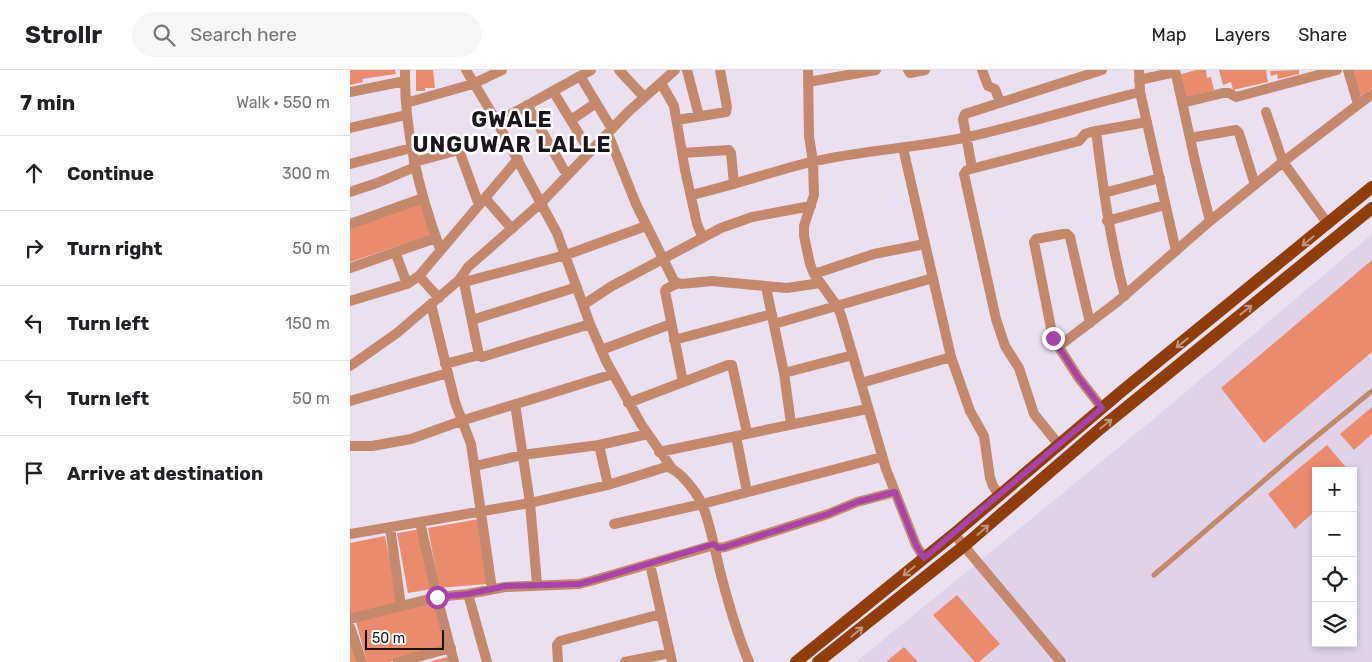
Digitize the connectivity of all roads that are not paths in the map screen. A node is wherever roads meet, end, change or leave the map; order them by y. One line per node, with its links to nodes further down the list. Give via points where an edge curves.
1 (405, 70): 22 (street)
2 (466, 70): 24 (street)
3 (502, 70): 24 (street)
4 (591, 70): 20 (street)
5 (619, 70): 29 (street)
6 (675, 70): 21 (street)
7 (687, 70): 38 (street)
8 (720, 70): 38 (street, via 727,110)
9 (808, 70): 23 (street)
10 (876, 70): 23 (street)
11 (908, 70): 12 (street, via 910,73)
12 (925, 70)
13 (982, 70): 31 (street, via 988,86 995,89)
14 (1102, 70): 18 (street)
15 (1337, 70): 33 (street, via 1236,98 1229,92)
16 (1348, 70): 34 (street)
17 (1175, 71): 19 (street); 33 (street)
18 (1082, 72): 31 (street)
19 (1139, 75): 27 (street)
20 (580, 76): 25 (street); 30 (street)
21 (663, 77): 29 (street); 40 (street)
22 (405, 81): 26 (street); 32 (street)
23 (808, 82): 53 (street)
24 (473, 84): 32 (street); 41 (street)
25 (554, 91): 35 (street); 39 (street)
26 (350, 92)
27 (1140, 92): 42 (street); 46 (street)
28 (1372, 94): 34 (street)
29 (644, 97): 44 (street)
30 (596, 102): 39 (street); 44 (street)
31 (1000, 102): 46 (street, via 965,114)
32 (406, 103): 37 (street)
33 (1182, 103): 47 (street)
34 (1358, 104): 54 (street)
35 (527, 105): 41 (street); 58 (street)
36 (1266, 112): 54 (street)
37 (406, 115): 43 (street); 48 (street)
38 (699, 116): 40 (street)
39 (571, 120): 50 (street)
40 (677, 120): 51 (street)
41 (497, 122): 52 (street)
42 (1147, 122): 45 (street); 59 (street)
43 (350, 128)
44 (610, 131): 50 (street); 76 (street)
45 (1096, 131): 57 (street, via 1070,144); 64 (street)
46 (966, 137): 49 (street); 57 (street)
47 (1190, 138): 61 (street, via 1236,130); 73 (street)
48 (410, 148): 55 (street); 56 (street)
49 (903, 148): 53 (street); 80 (street)
50 (590, 152): 68 (street)
51 (682, 153): 60 (street, via 729,150); 65 (street)
52 (518, 159): 67 (street); 68 (street)
53 (813, 162): 60 (street); 70 (street)
54 (1283, 162): 61 (street); 75 (street)
55 (350, 164)
56 (414, 165): 63 (street, via 377,184); 66 (street); 67 (street, via 460,150)
57 (972, 168): 129 (street, via 964,174 996,319 1005,346 1019,368 1034,414)
58 (564, 170)
59 (1160, 178): 64 (street); 69 (street)
60 (734, 184): 65 (street)
61 (1255, 185): 73 (street)
62 (1372, 187): 75 (main road)
63 (350, 192)
64 (1104, 194): 72 (street)
65 (691, 195): 79 (street)
66 (423, 198): 74 (street); 78 (street)
67 (482, 202): 77 (street); 81 (street)
68 (541, 203): 77 (street); 84 (street)
69 (1165, 205): 72 (street); 82 (street)
70 (811, 206): 79 (street, via 752,217); 88 (street, via 804,236 810,264)
71 (1372, 208): 149 (main road, one-way to 71, via 1101,428)
72 (1108, 221): 95 (street)
73 (1210, 221): 82 (street)
74 (350, 224)
75 (1328, 224): 121 (main road, one-way to 121)
76 (646, 226): 84 (street); 85 (street)
77 (512, 229): 90 (street, via 468,267)
78 (436, 238): 81 (street); 83 (street)
79 (703, 238): 85 (street)
80 (925, 244): 88 (street, via 874,254); 89 (street)
81 (440, 249): 87 (street)
82 (1176, 251): 95 (street)
83 (396, 254): 86 (street); 92 (street)
84 (566, 255): 90 (street); 93 (street)
85 (663, 259): 91 (street); 98 (street)
86 (350, 268)
87 (418, 276): 92 (street); 97 (street)
88 (817, 278): 94 (street, via 787,288); 99 (street)
89 (933, 278): 99 (street); 110 (street)
90 (463, 279): 97 (street); 101 (street)
91 (678, 283): 94 (street, via 712,281); 104 (street, via 665,291)
92 (407, 284): 96 (street)
93 (577, 287): 98 (street); 101 (street)
94 (766, 287): 100 (street)
95 (1125, 296): 102 (street)
96 (350, 301)
97 (435, 301): 111 (street); 112 (street)
98 (583, 305): 103 (street)
99 (837, 306): 100 (street); 109 (street)
100 (773, 319): 105 (street); 113 (street)
101 (472, 320): 108 (street)
102 (1090, 323): 106 (street); 106 (street, via 1070,237 1063,234 1036,240 1050,331)
103 (590, 324): 107 (street); 108 (street, via 482,357)
104 (671, 324): 105 (street); 107 (street)
105 (674, 340): 115 (street)
106 (1058, 346): 121 (street)
107 (601, 350): 114 (street)
108 (479, 355): 112 (street)
109 (853, 355): 113 (street); 116 (street)
110 (951, 357): 116 (street); 139 (street, via 970,411 984,436 990,478)
111 (350, 366)
112 (446, 368): 118 (street); 123 (street)
113 (784, 373): 124 (street)
114 (613, 374): 119 (street); 120 (street)
115 (683, 382): 119 (street); 126 (street, via 732,365)
116 (861, 382): 122 (street)
117 (1372, 391): 152 (lane)
118 (350, 401)
119 (628, 402): 125 (street)
120 (515, 404): 123 (street); 132 (street)
121 (1102, 408): 129 (main road)
122 (867, 409): 124 (street); 133 (street)
123 (461, 421): 130 (street, via 411,439 372,446); 134 (street)
124 (791, 424): 126 (street)
125 (648, 434): 128 (street); 131 (street)
126 (747, 434): 127 (street)
127 (736, 436): 131 (street); 137 (street)
128 (600, 445): 132 (street); 136 (street)
129 (1059, 445): 139 (main road)
130 (350, 446)
131 (660, 452): 135 (street)
132 (522, 455): 134 (street); 140 (street)
133 (882, 457): 137 (street); 138 (street)
134 (475, 466): 142 (street)
135 (671, 467): 136 (street); 141 (street)
136 (608, 485): 140 (street)
137 (747, 492): 141 (street)
138 (895, 492): 148 (street, via 725,547 718,548); 150 (street)
139 (1000, 495): 147 (main road)
140 (530, 503): 142 (street); 153 (street)
141 (702, 504): 144 (street); 148 (street)
142 (481, 511): 143 (street); 154 (street)
143 (420, 522): 145 (street); 156 (street)
144 (614, 524)
145 (390, 527): 146 (street); 157 (street)
146 (350, 534)
147 (954, 534): 149 (street); 150 (main road)
148 (714, 544): 151 (street); 169 (street, via 727,598)
149 (964, 546): 171 (main road, one-way to 149); 172 (street)
150 (924, 558): 170 (main road, one-way to 170)
151 (650, 564): 153 (street, via 585,582); 158 (street)
152 (1154, 575)
153 (537, 584): 154 (street)
154 (492, 589): 155 (street)
155 (468, 594): 156 (street); 166 (street)
156 (437, 597): 157 (street); 161 (street)
157 (400, 606): 159 (street)
158 (661, 614): 162 (street); 167 (street, via 560,642 557,645)
159 (350, 619)
160 (350, 627): 163 (street)
161 (451, 648): 164 (street); 165 (street)
162 (671, 658): 168 (street)
163 (362, 662)
164 (398, 662)
165 (454, 662)
166 (487, 662)
167 (558, 662)
168 (625, 662)
169 (749, 662)
170 (796, 662)
171 (818, 662)
172 (1062, 662)

